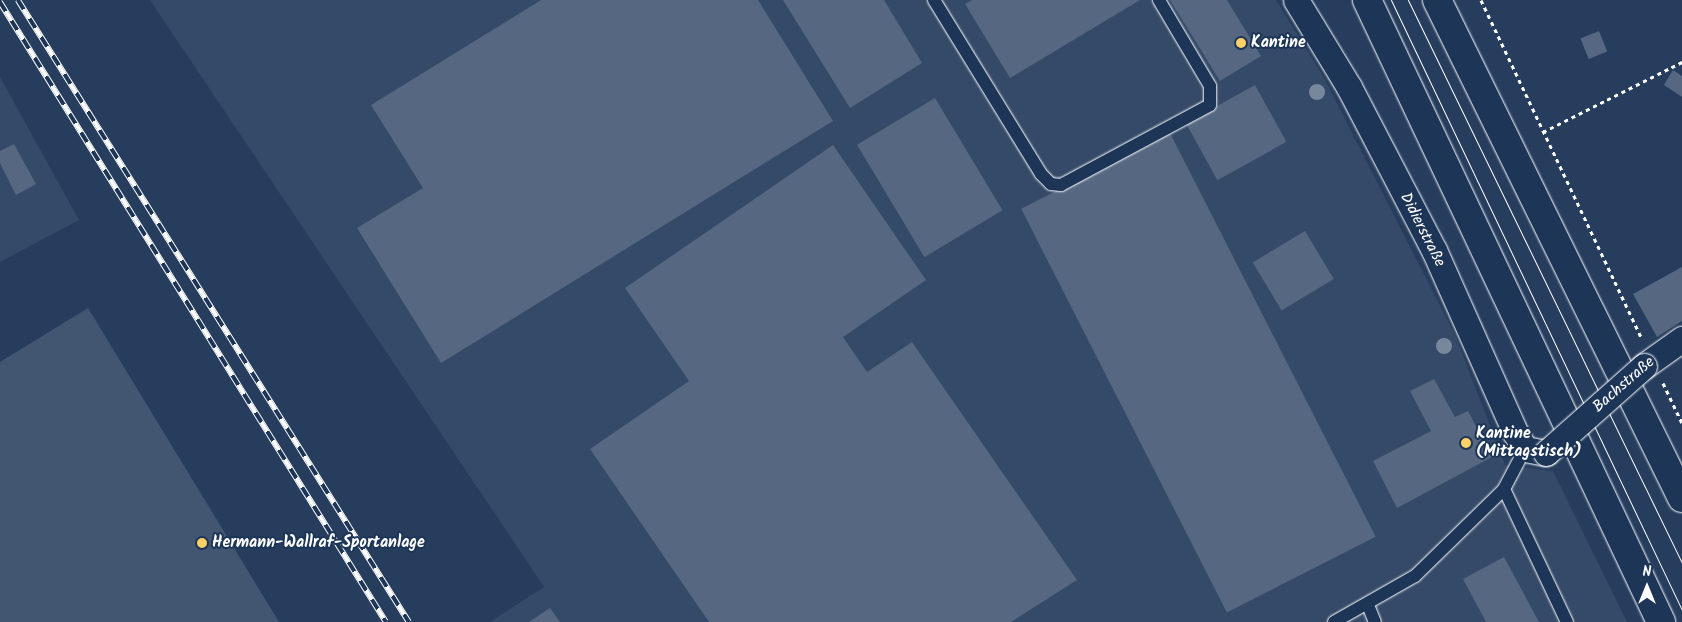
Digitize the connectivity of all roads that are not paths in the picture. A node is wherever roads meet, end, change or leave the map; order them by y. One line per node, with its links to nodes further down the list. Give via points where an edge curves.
1 (934, 0): 2 (lane, via 1041,174 1051,184 1061,185 1210,105 1210,86)
2 (1160, 0)
3 (1296, 0): 7 (street, Didierstraße, via 1349,88)
4 (1366, 0): 14 (highway)
5 (1437, 0): 9 (highway)
6 (1682, 339): 7 (street, Bachstraße, bridge)
7 (1536, 451): 8 (lane)
8 (1504, 489): 10 (lane, via 1415,576); 13 (lane)
9 (1682, 498)
10 (1368, 605): 11 (lane); 12 (lane)
11 (1334, 622)
12 (1375, 622)
13 (1568, 622)
14 (1661, 622)

